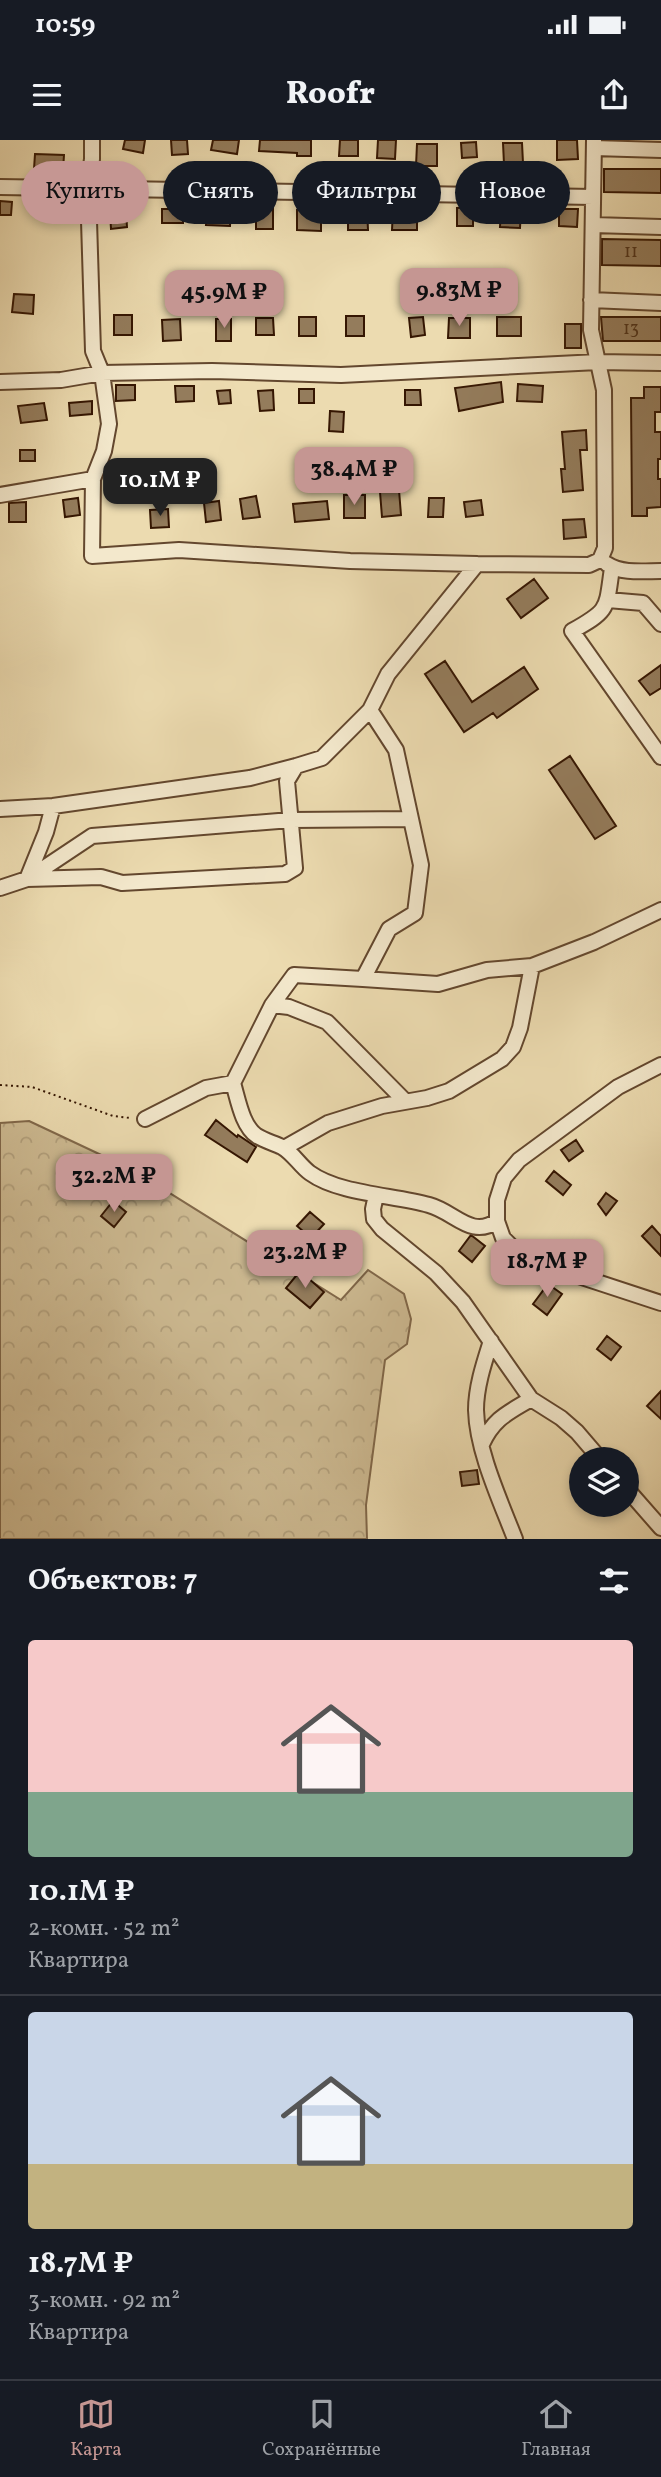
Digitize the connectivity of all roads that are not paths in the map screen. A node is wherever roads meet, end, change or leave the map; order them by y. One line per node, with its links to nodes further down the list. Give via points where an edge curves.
1 (92, 140): 4 (street)
2 (594, 144): 3 (street); 8 (street)
3 (661, 150)
4 (92, 161)
5 (0, 187): 6 (street)
6 (21, 187)
7 (149, 189): 8 (street)
8 (593, 197): 10 (street)
9 (89, 224): 16 (street, via 93,351)
10 (593, 225): 11 (street); 12 (street)
11 (661, 227)
12 (591, 300): 13 (street); 14 (street)
13 (661, 303)
14 (598, 362): 15 (street); 16 (street, via 341,375); 21 (street, via 604,390)
15 (661, 363)
16 (102, 373): 17 (street); 18 (street, via 109,424)
17 (0, 382)
18 (93, 480): 19 (street); 20 (street, via 92,556 179,550)
19 (0, 495)
20 (477, 564): 21 (street); 25 (street, via 388,674)
21 (606, 564): 22 (street); 23 (street)
22 (661, 571)
23 (608, 600): 24 (street, via 643,603); 26 (street, via 598,617 572,631)
24 (661, 624)
25 (370, 710): 27 (street, via 321,758); 30 (street, via 396,750)
26 (661, 757)
27 (296, 765): 28 (street, via 250,778); 31 (street, via 287,780)
28 (53, 806): 29 (street); 32 (street)
29 (0, 809)
30 (411, 819): 31 (street); 36 (street, via 421,865 415,913 389,929)
31 (291, 820): 32 (street, via 92,836); 32 (street, via 295,868 285,874 122,883 101,877)
32 (27, 879): 33 (street)
33 (0, 888)
34 (661, 910): 35 (street)
35 (532, 966): 36 (street, via 487,970 438,984); 40 (street, via 520,1028 502,1059 449,1091)
36 (363, 979): 37 (street, via 294,975)
37 (272, 1005): 39 (street); 40 (street, via 327,1022)
38 (661, 1065): 44 (street, via 618,1087 519,1160 504,1178)
39 (233, 1083): 41 (street, via 206,1088); 42 (street, via 245,1120 256,1135)
40 (405, 1101): 42 (street, via 328,1123)
41 (145, 1119)
42 (284, 1148): 43 (street, via 310,1173)
43 (376, 1195): 44 (street, via 430,1205 477,1228); 46 (street, via 374,1219 436,1273)
44 (497, 1221): 45 (street, via 503,1238 536,1262)
45 (661, 1303)
46 (491, 1341): 47 (street); 48 (street, via 476,1409)
47 (531, 1399): 48 (street, via 490,1427); 49 (street, via 561,1418)
48 (481, 1445): 52 (street)
49 (590, 1447)
50 (639, 1503): 51 (street)
51 (661, 1528)
52 (515, 1539)

